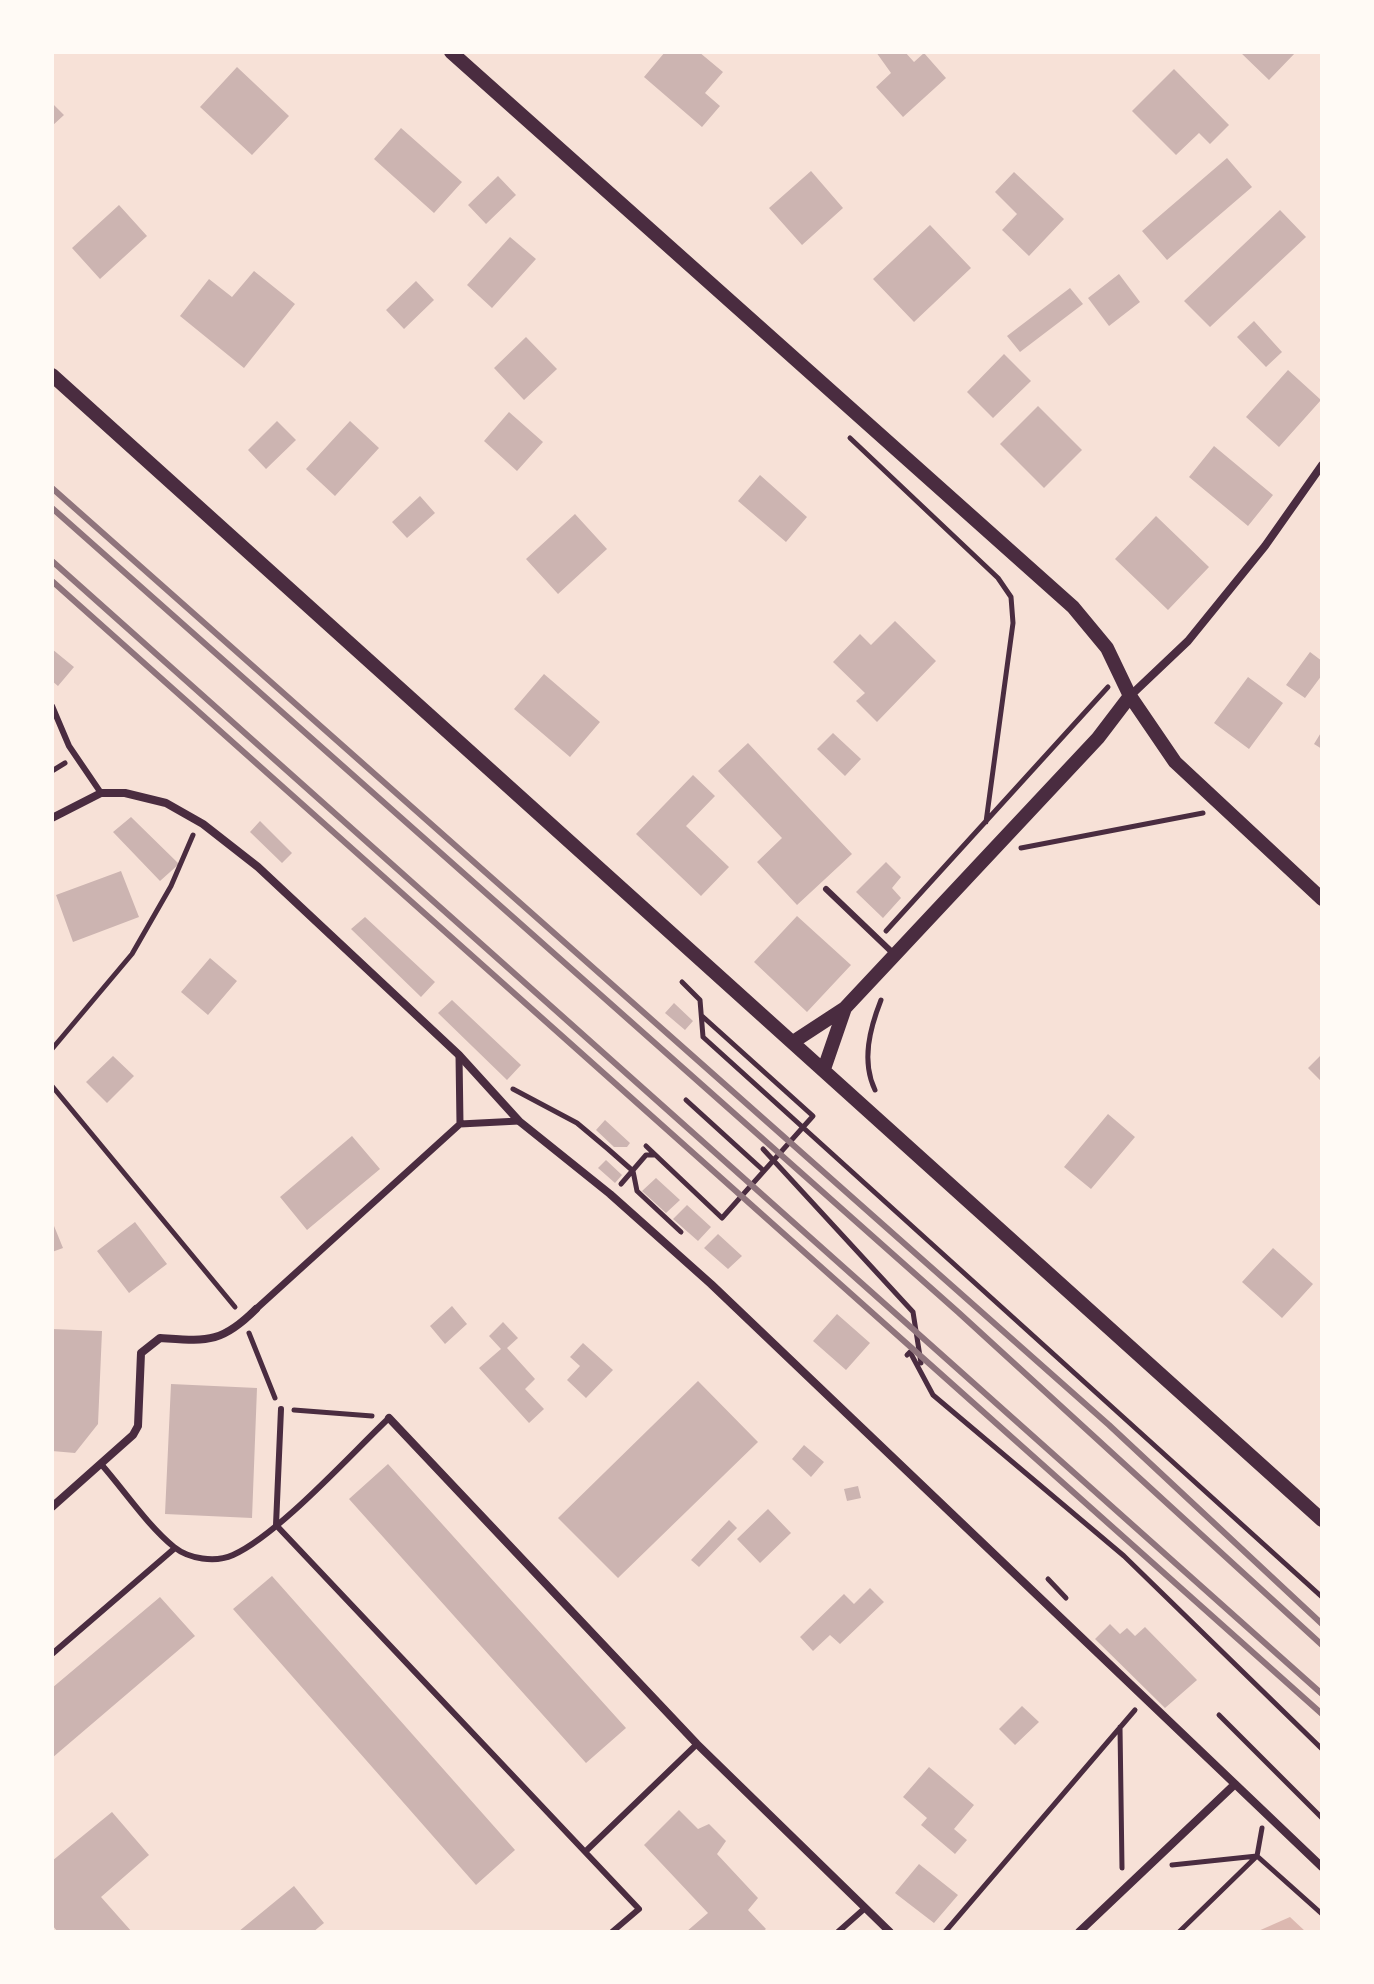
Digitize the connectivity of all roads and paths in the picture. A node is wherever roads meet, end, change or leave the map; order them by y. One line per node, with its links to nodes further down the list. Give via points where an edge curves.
1 (451, 52): 5 (street, via 1073,607 1107,648)
2 (52, 375): 24 (street)
3 (848, 436): 13 (path, via 998,578 1011,597 1009,664)
4 (1322, 465): 6 (street, via 1188,641)
5 (1119, 675): 6 (street); 7 (path)
6 (1130, 696): 9 (street); 17 (street, via 1175,762)
7 (1099, 697): 9 (path); 13 (path)
8 (52, 706): 10 (lane, via 69,746)
9 (1114, 717): 19 (street)
10 (101, 793): 12 (street); 26 (street, via 146,797 203,824 258,867)
11 (1211, 812): 15 (path, via 1020,848)
12 (52, 818)
13 (986, 822): 18 (path)
14 (194, 834): 25 (path, via 132,954)
15 (1010, 860)
16 (826, 889): 18 (lane)
17 (1322, 899)
18 (878, 940): 19 (lane)
19 (895, 955): 22 (street)
20 (682, 982): 23 (path, via 700,1000)
21 (884, 994): 29 (path, via 869,1041)
22 (845, 1008): 24 (street); 27 (street)
23 (701, 1016): 36 (path, via 813,1116); 49 (path, via 703,1037)
24 (793, 1042): 27 (street)
25 (52, 1049)
26 (459, 1055): 31 (street); 32 (street)
27 (824, 1069): 46 (street)
28 (52, 1086): 39 (path)
29 (873, 1089)
30 (686, 1100): 36 (path)
31 (519, 1121): 32 (street); 37 (street)
32 (460, 1124): 38 (street)
33 (646, 1146): 35 (path)
34 (763, 1149): 41 (path, via 913,1312)
35 (655, 1155): 36 (path, via 722,1218); 37 (path, via 646,1155)
36 (764, 1171)
37 (610, 1194): 56 (street, via 824,1390)
38 (256, 1309): 39 (street)
39 (245, 1320): 42 (path); 44 (street, via 211,1341 160,1338 141,1353 138,1426)
40 (907, 1355): 41 (path, via 910,1352)
41 (923, 1372): 55 (path, via 933,1395 1124,1556)
42 (281, 1409): 43 (path); 47 (lane)
43 (389, 1418): 47 (lane); 54 (street)
44 (101, 1464): 45 (street); 48 (lane)
45 (52, 1507)
46 (1322, 1520)
47 (276, 1525): 48 (lane, via 218,1560); 59 (lane)
48 (175, 1548): 50 (lane)
49 (1322, 1597)
50 (52, 1654)
51 (1136, 1708): 53 (path)
52 (1219, 1715): 57 (path)
53 (1120, 1727): 63 (path); 69 (path)
54 (697, 1744): 59 (lane); 64 (street)
55 (1322, 1749)
56 (1233, 1786): 62 (street); 63 (street)
57 (1322, 1818)
58 (1263, 1824): 60 (path)
59 (587, 1850): 66 (lane, via 639,1909)
60 (1257, 1856): 61 (path); 65 (path); 71 (path)
61 (1158, 1866)
62 (1322, 1867)
63 (1122, 1891): 70 (street)
64 (864, 1909): 67 (lane); 68 (street)
65 (1322, 1914)
66 (612, 1932)
67 (838, 1932)
68 (890, 1932)
69 (945, 1932)
70 (1079, 1932)
71 (1179, 1932)

